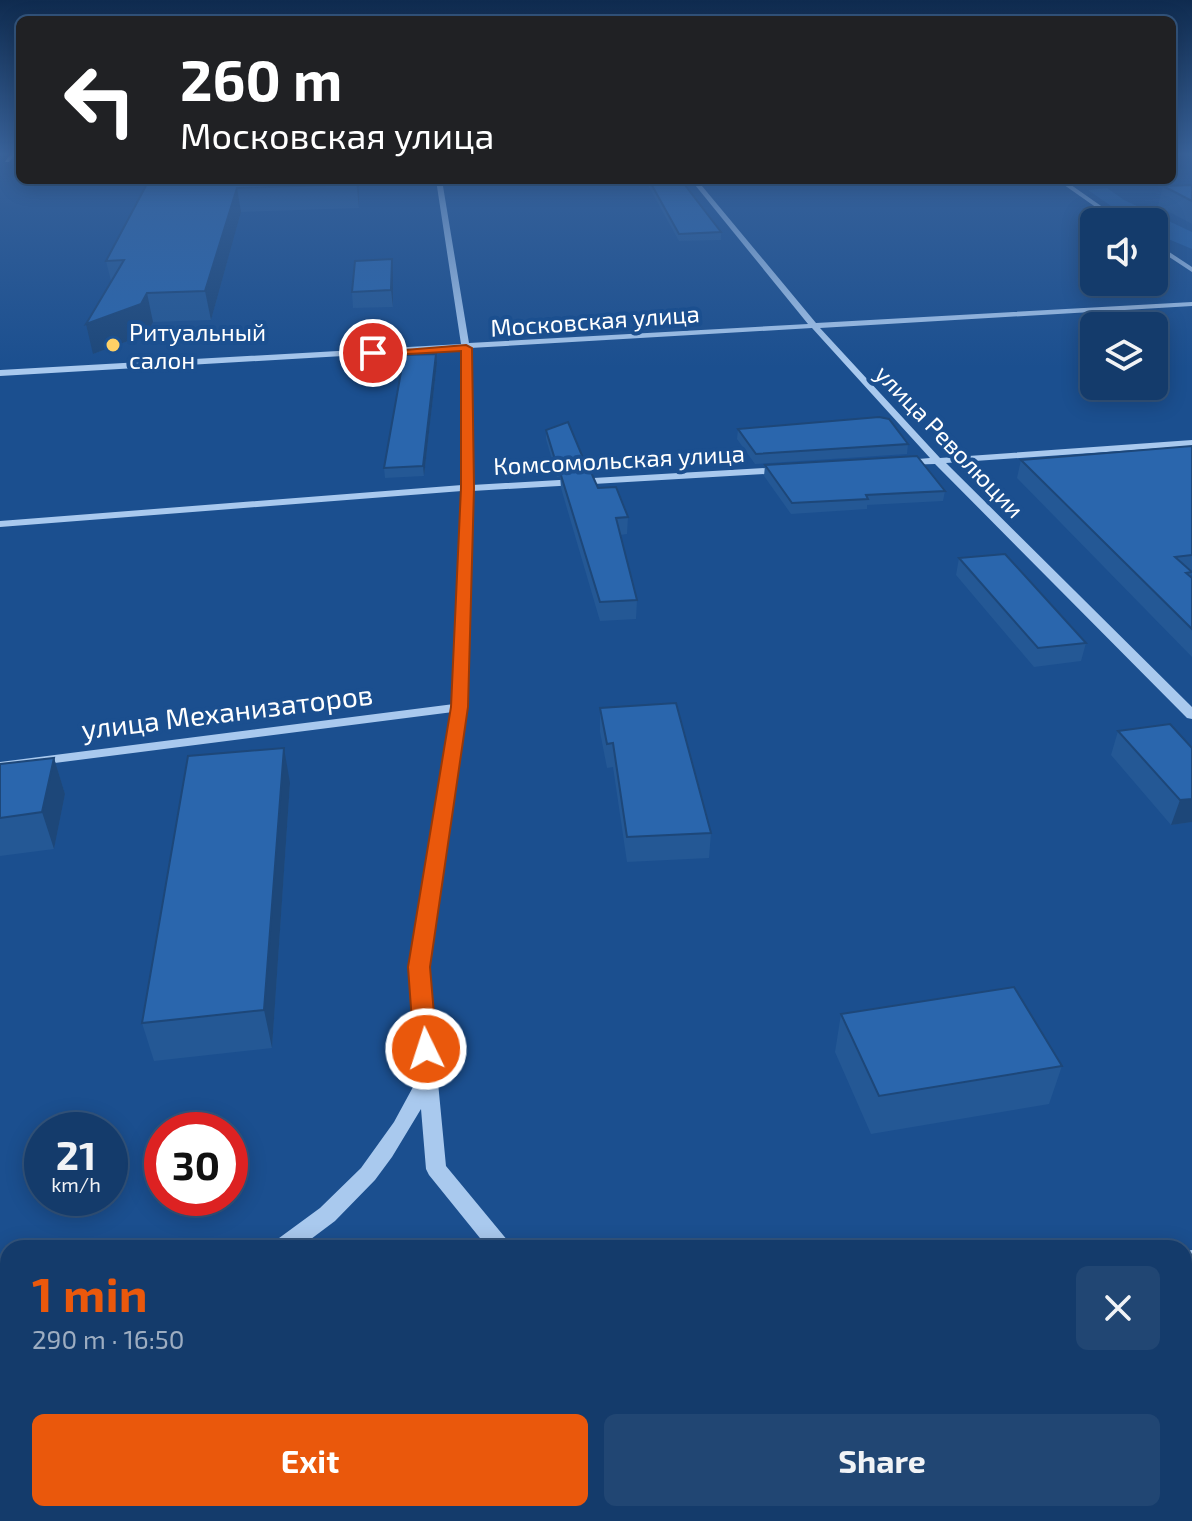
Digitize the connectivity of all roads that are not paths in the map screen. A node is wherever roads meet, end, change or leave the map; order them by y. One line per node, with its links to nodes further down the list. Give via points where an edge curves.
1 (446, 225): 7 (street)
2 (731, 225): 6 (street, улица Революции)
3 (1168, 254): 4 (street)
4 (1192, 270)
5 (1192, 304): 6 (street, Московская улица)
6 (814, 326): 7 (street, Московская улица); 10 (street, улица Революции)
7 (466, 348): 8 (street, Московская улица); 13 (street)
8 (0, 373)
9 (1192, 443): 10 (street)
10 (938, 461): 11 (street); 16 (street, улица Революции)
11 (891, 464)
12 (797, 469): 13 (street, Комсомольская улица)
13 (467, 488): 14 (street, Комсомольская улица); 15 (street)
14 (0, 524)
15 (460, 707): 17 (street, улица Механизаторов); 18 (street, via 419,967)
16 (1192, 715)
17 (0, 766)
18 (428, 1076): 19 (street, via 408,1122 347,1197); 20 (street, via 436,1169)
19 (292, 1240)
20 (494, 1240)

